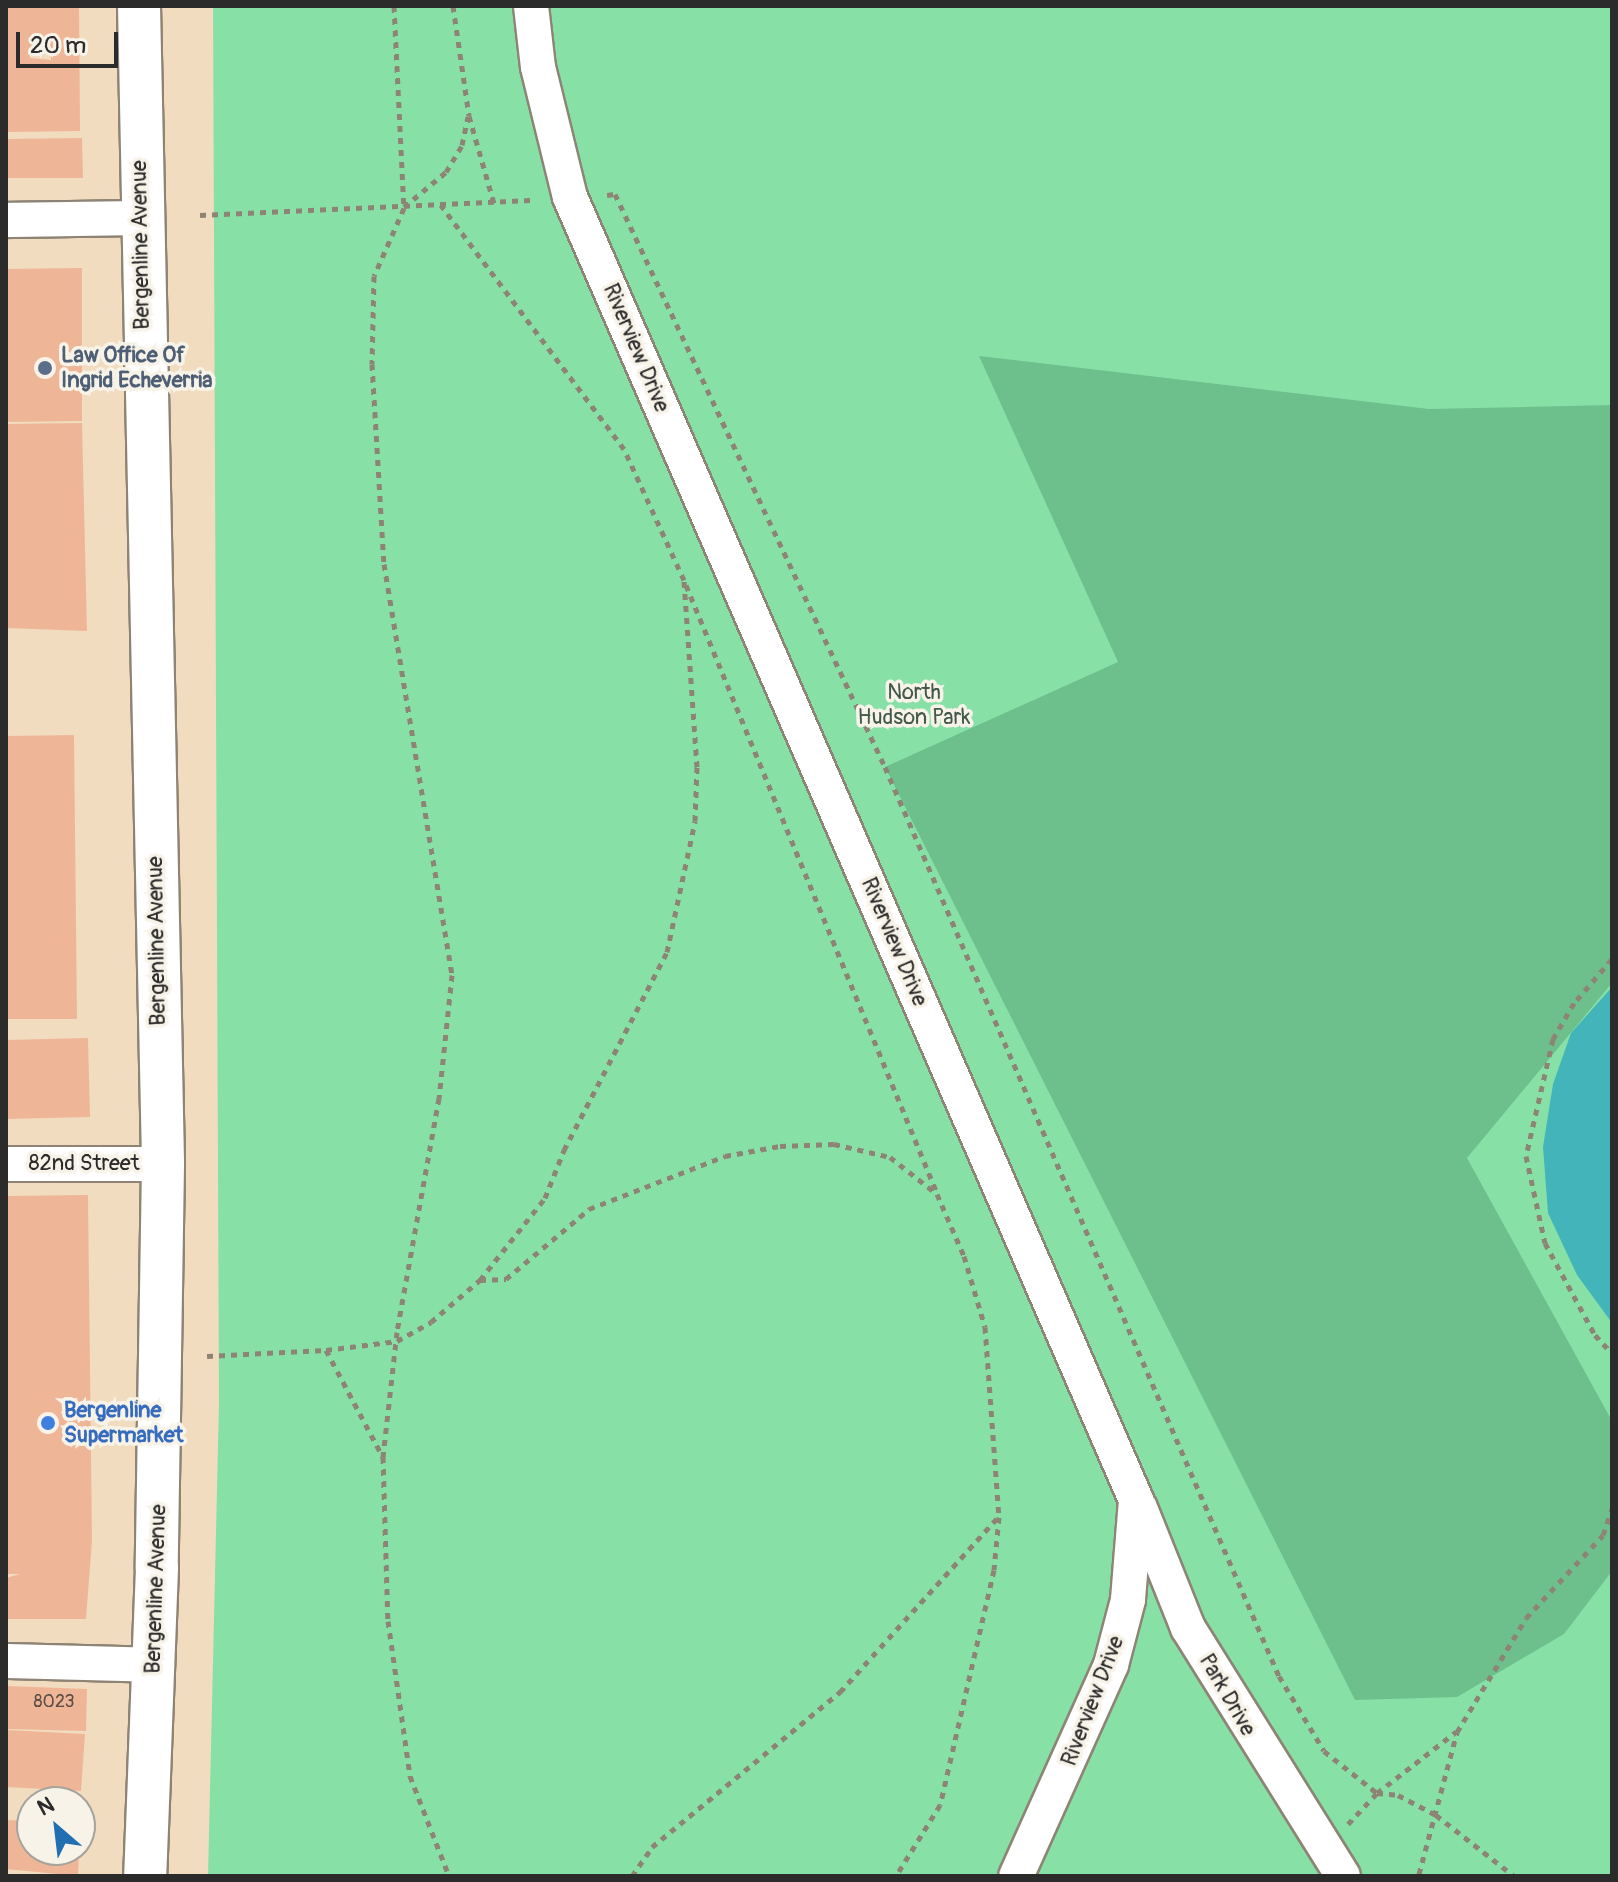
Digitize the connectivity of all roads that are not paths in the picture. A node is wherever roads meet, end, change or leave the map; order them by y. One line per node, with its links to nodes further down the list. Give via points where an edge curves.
1 (139, 6): 3 (street, Bergenline Avenue)
2 (531, 6): 7 (street, Riverview Drive, via 538,67 570,197)
3 (139, 218): 4 (street); 6 (street, Bergenline Avenue)
4 (6, 220)
5 (6, 1164): 6 (street, 82nd Street)
6 (163, 1164): 9 (street, Bergenline Avenue)
7 (1136, 1500): 10 (street, Park Drive, via 1188,1628); 12 (street, Riverview Drive, via 1128,1600 1111,1665)
8 (6, 1661): 9 (street)
9 (154, 1665): 11 (street, Bergenline Avenue)
10 (1334, 1862)
11 (145, 1876)
12 (1016, 1876)

